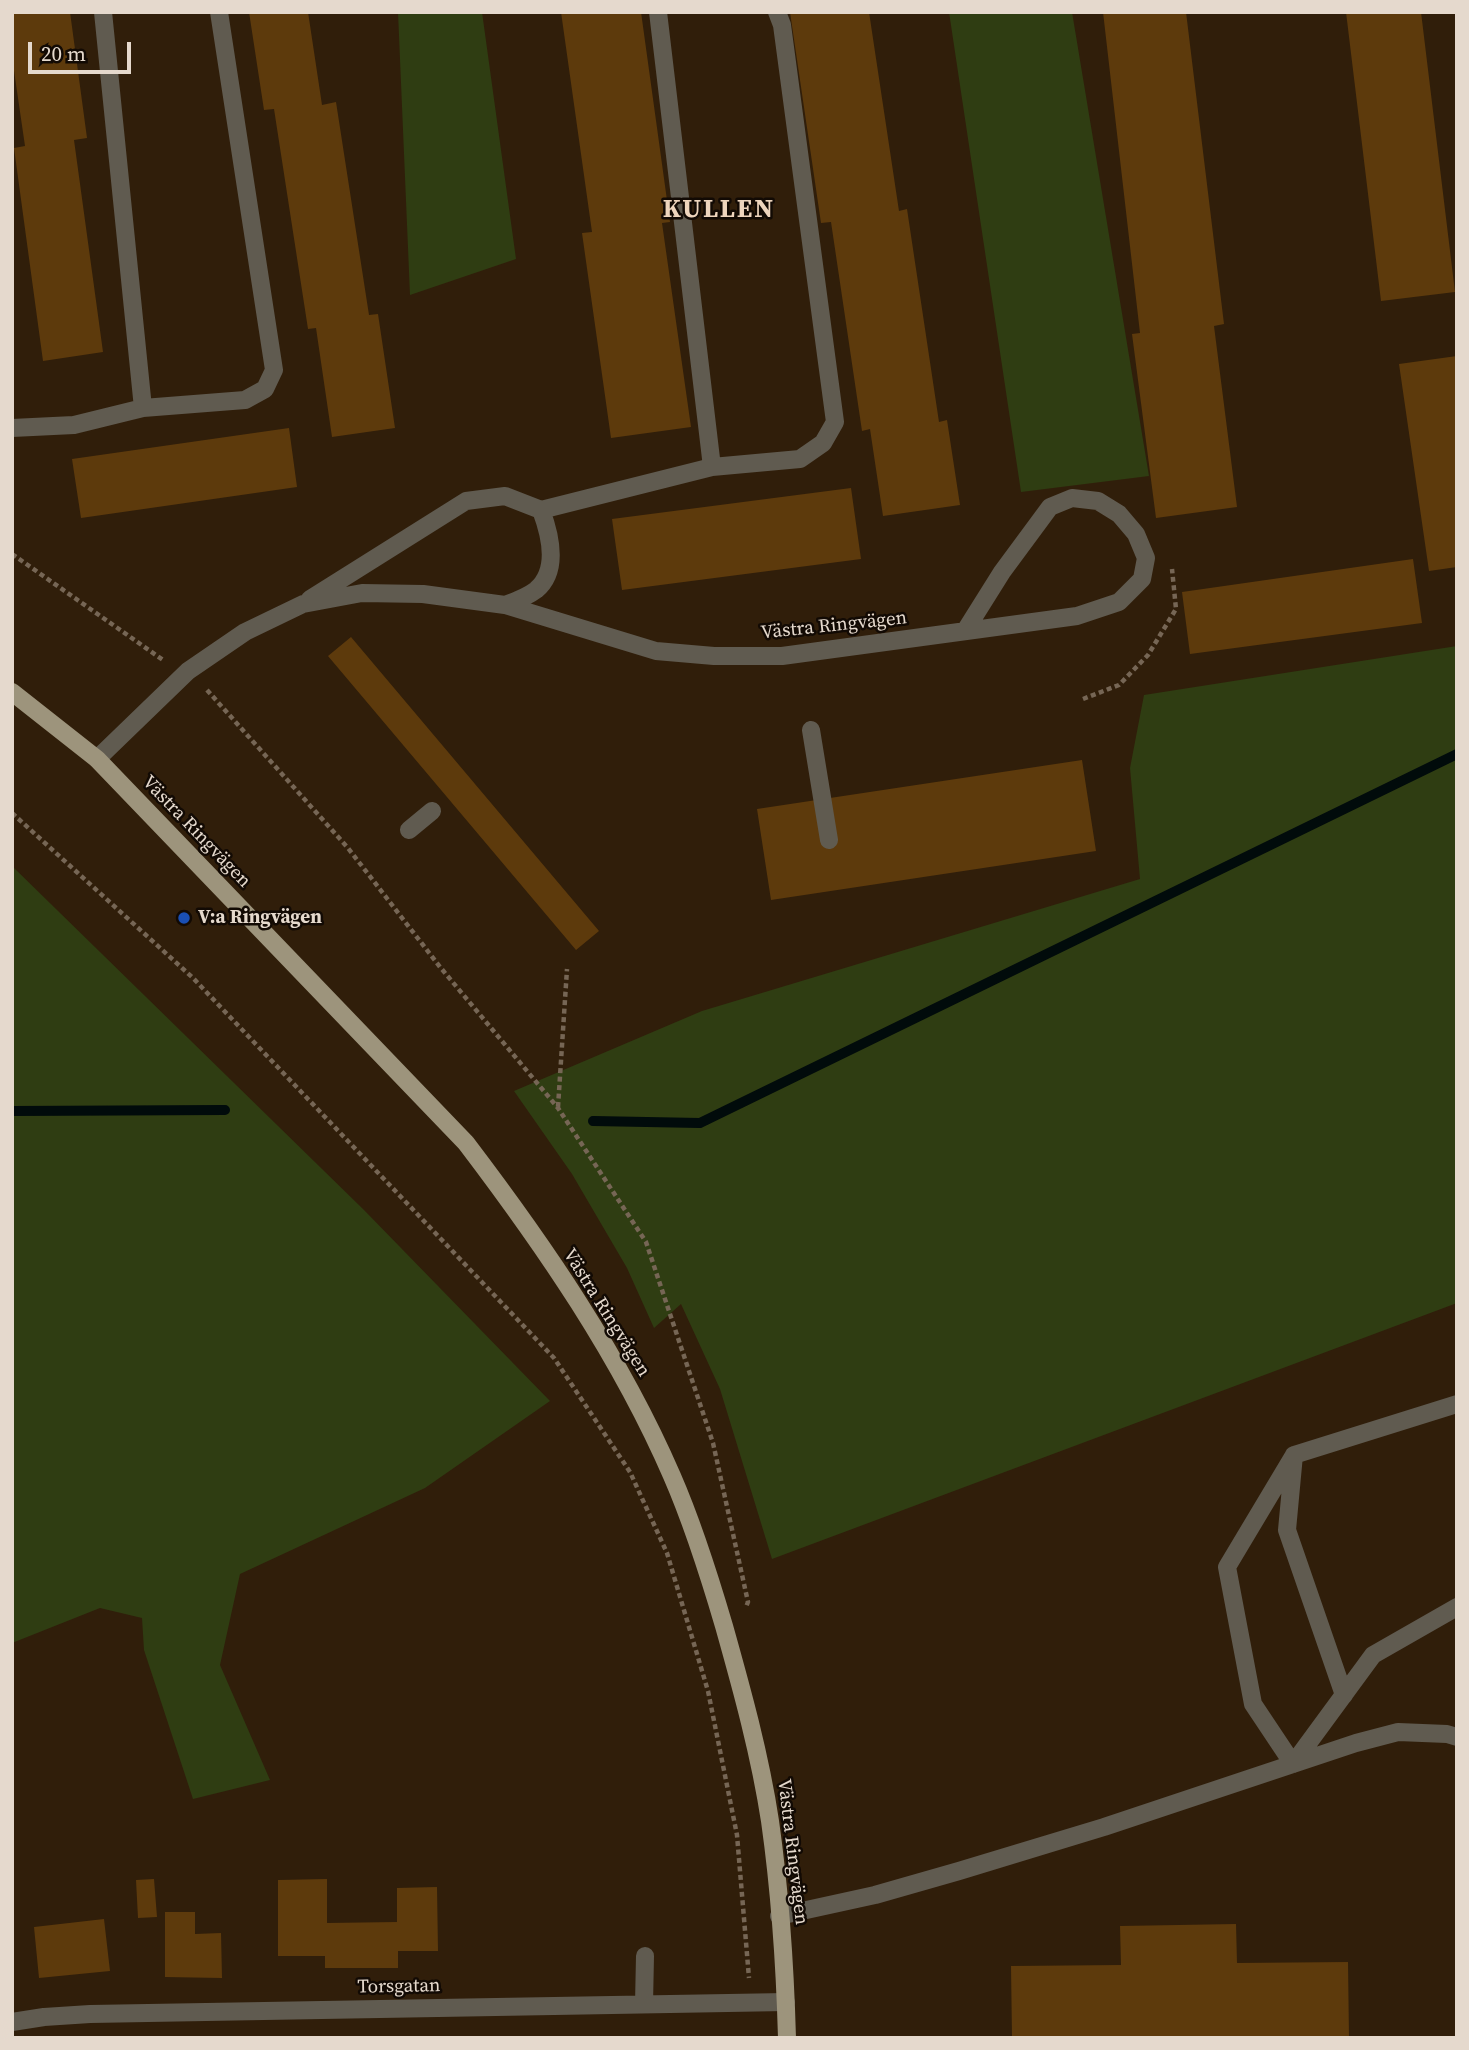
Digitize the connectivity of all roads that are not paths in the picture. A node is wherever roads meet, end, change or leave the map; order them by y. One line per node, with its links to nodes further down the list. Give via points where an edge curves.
1 (103, 12): 5 (street)
2 (219, 12): 5 (street, via 274,370 265,389 245,400)
3 (658, 12): 7 (street)
4 (777, 12): 7 (street, via 835,422 824,443 800,459)
5 (143, 408): 6 (street, via 74,425)
6 (12, 428)
7 (712, 467): 8 (street)
8 (541, 510): 9 (street, Västra Ringvägen, via 505,496 466,501); 10 (street, via 549,532 551,563 539,588)
9 (303, 604): 10 (street, Västra Ringvägen, via 362,593 423,594); 14 (street, Västra Ringvägen, via 246,632 188,671)
10 (505, 605): 11 (street, Västra Ringvägen, via 656,651 713,656 782,656)
11 (965, 631): 11 (street, Västra Ringvägen, via 1077,616 1119,602 1142,579 1146,558 1136,534 1119,514 1098,501 1072,498 1050,507)
12 (12, 692): 14 (main road, Västra Ringvägen)
13 (811, 730): 17 (street)
14 (97, 759): 24 (main road, Västra Ringvägen, via 466,1143 512,1203 601,1338 672,1475 704,1558 752,1729 770,1822)
15 (432, 811): 16 (street)
16 (408, 830)
17 (830, 840)
18 (1457, 1404): 19 (street)
19 (1294, 1455): 21 (street, via 1287,1530); 23 (street, via 1227,1567 1253,1704)
20 (1457, 1607): 21 (street, via 1373,1655)
21 (1344, 1695): 23 (street)
22 (1457, 1737): 23 (street, via 1398,1732)
23 (1293, 1764): 24 (street, via 959,1871)
24 (779, 1916): 26 (main road, Västra Ringvägen)
25 (645, 1956): 27 (street)
26 (786, 2002): 27 (street, Torsgatan); 29 (main road, Västra Ringvägen)
27 (644, 2004): 28 (street, Torsgatan, via 90,2014)
28 (12, 2022)
29 (787, 2038)

